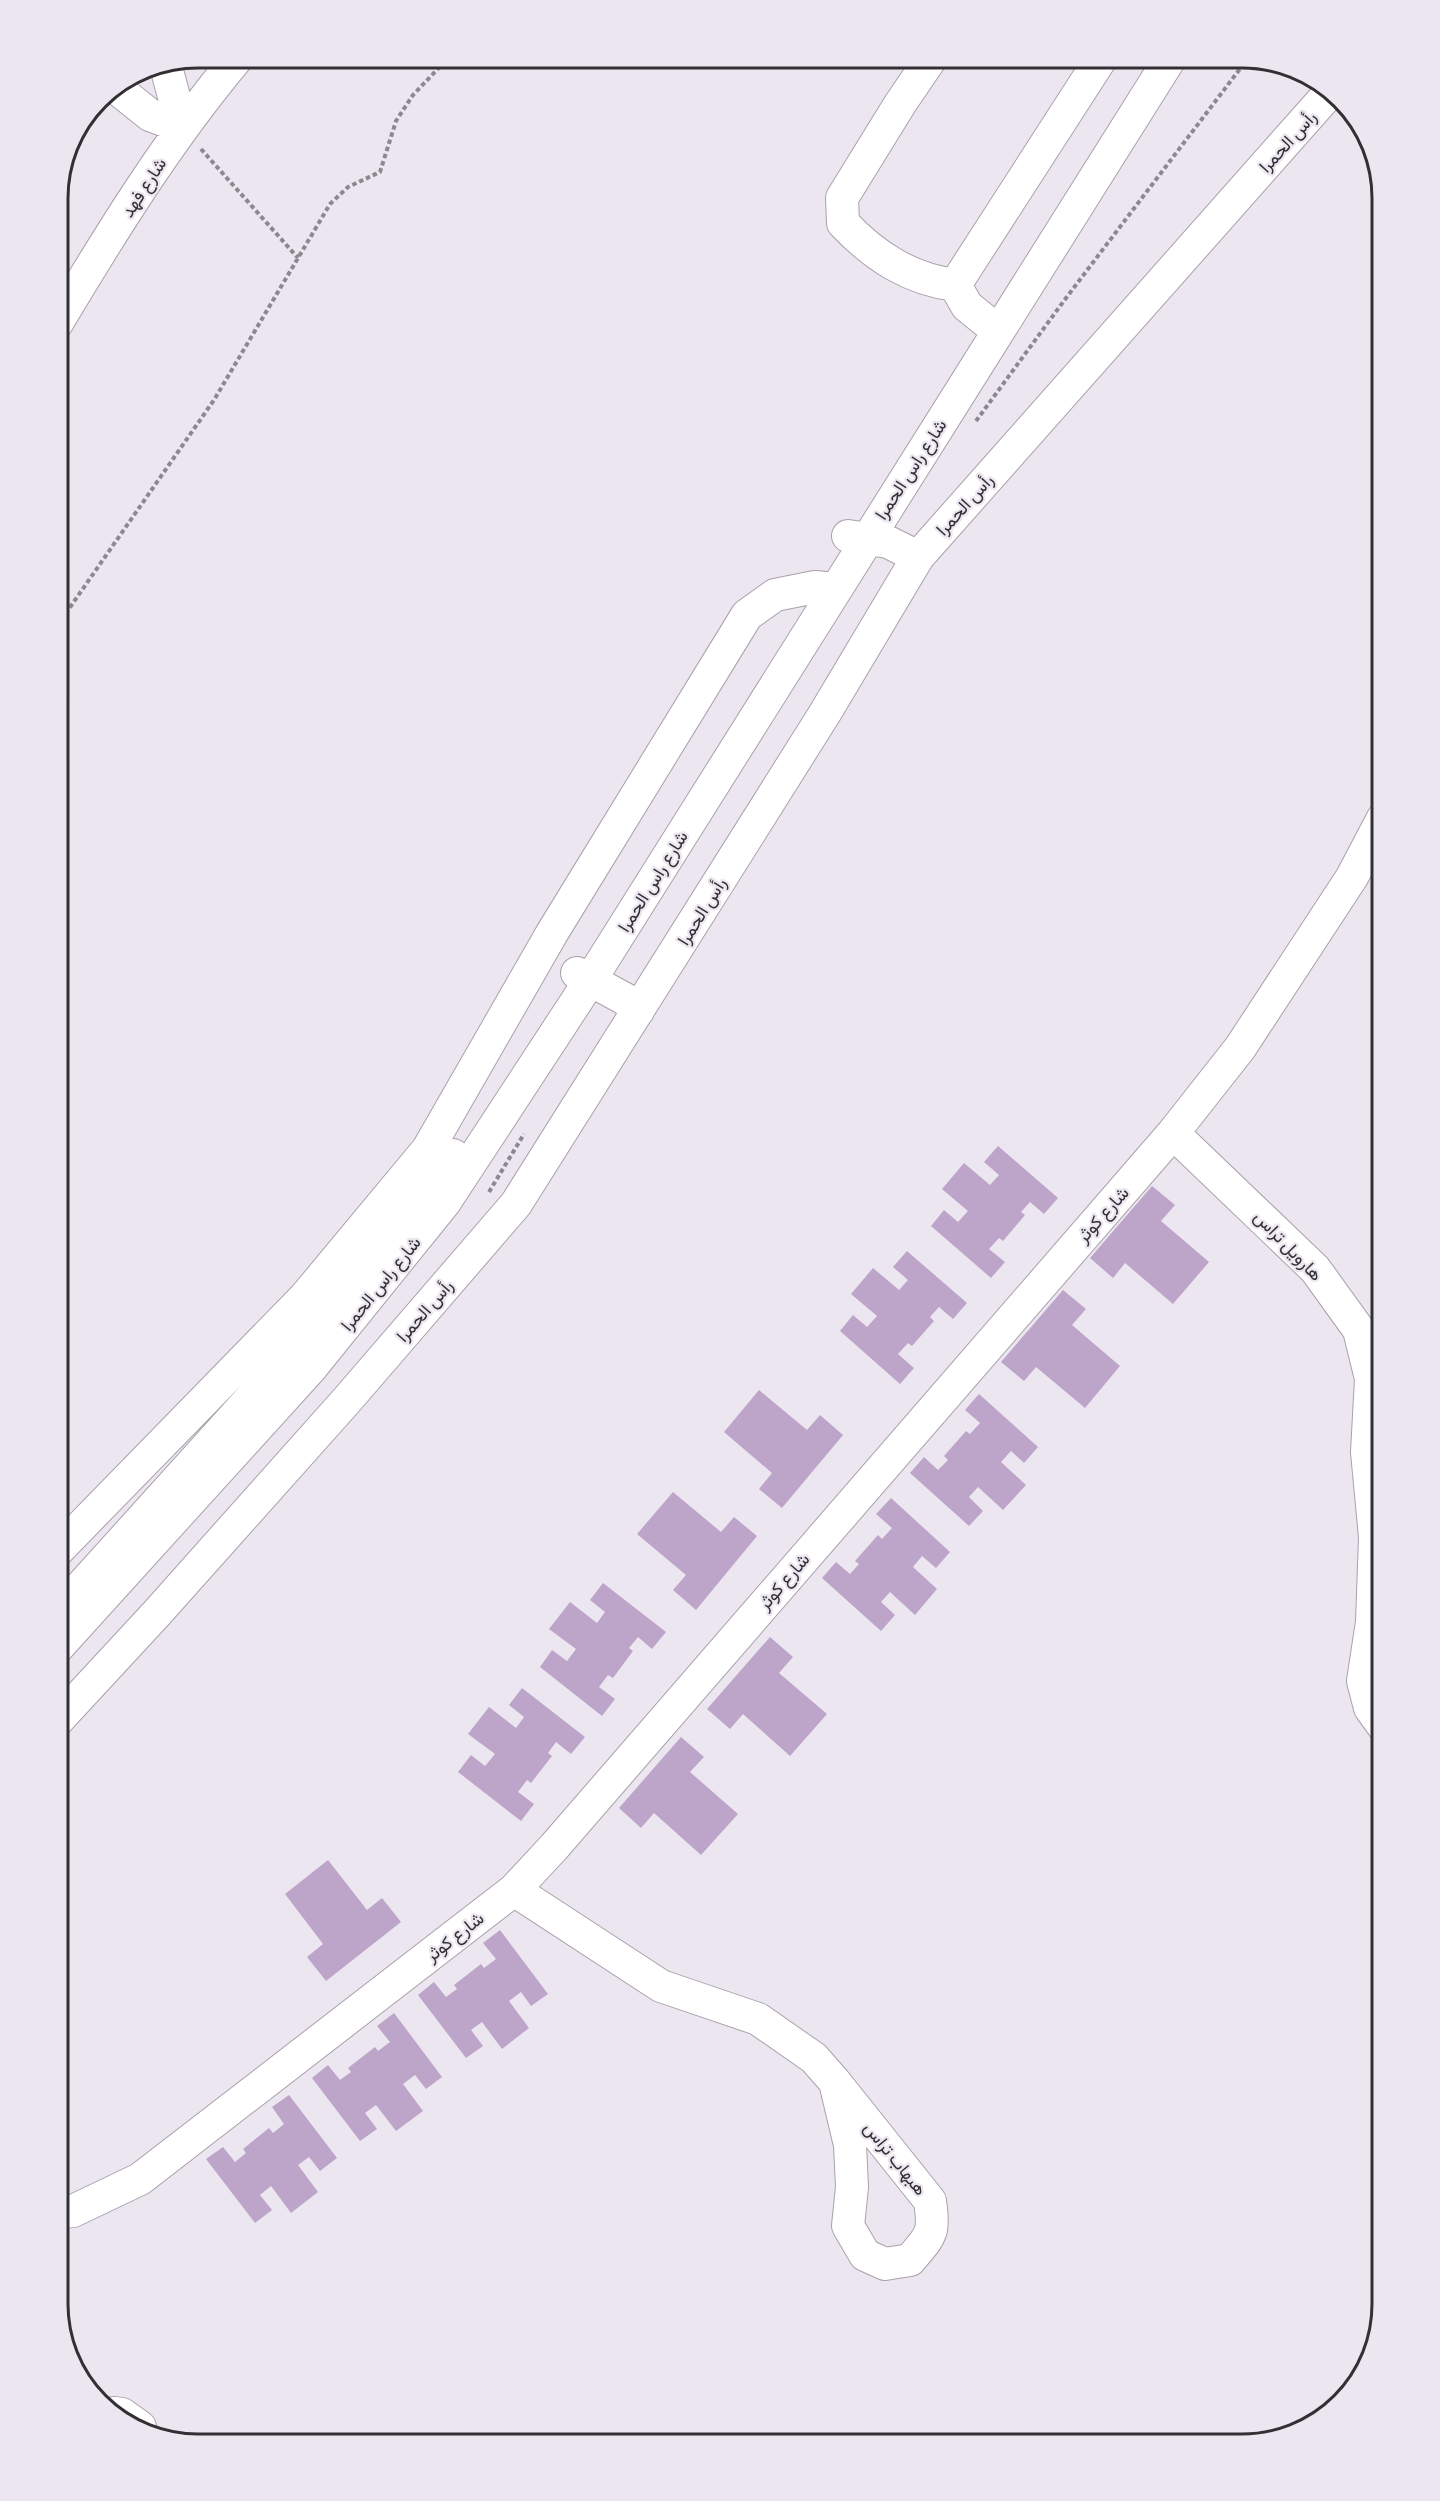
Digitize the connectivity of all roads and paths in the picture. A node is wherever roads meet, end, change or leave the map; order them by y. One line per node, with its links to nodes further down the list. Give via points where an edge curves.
1 (229, 68): 10 (street, شارع فهد)
2 (439, 68): 11 (path, via 413,95 396,121 380,172 348,187 330,204)
3 (925, 68): 12 (street, via 842,198 843,223 864,245 918,278)
4 (1095, 68): 12 (street)
5 (1144, 68): 14 (street, شارع راس الحمرا)
6 (1164, 68): 14 (street, شارع راس الحمرا)
7 (170, 71): 10 (street)
8 (121, 92): 10 (street, via 150,115)
9 (1325, 98): 16 (street, رأس الحمرا)
10 (182, 127): 11 (path); 13 (street, شارع فهد)
11 (298, 258): 18 (path, via 214,400)
12 (955, 285): 14 (street, via 967,306)
13 (68, 304)
14 (992, 326): 15 (street, شارع راس الحمرا)
15 (856, 538): 16 (street, via 888,542); 17 (street, شارع راس الحمرا)
16 (918, 557): 21 (street, رأس الحمرا)
17 (825, 588): 20 (street, شارع راس الحمرا); 23 (street, via 775,595 747,615 552,933)
18 (68, 610)
19 (1372, 839): 22 (street, شارع كوثر, via 1352,877 1240,1048)
20 (584, 976): 21 (street); 23 (street, شارع راس الحمرا)
21 (638, 1011): 30 (street, رأس الحمرا, via 516,1204)
22 (1173, 1133): 24 (street, هارويل تراس, via 1315,1269 1359,1330); 35 (street, شارع كوثر)
23 (445, 1163): 27 (street, via 305,1297); 28 (street, شارع راس الحمرا, via 445,1202 311,1368)
24 (1372, 1369)
25 (1372, 1418): 26 (street, هارويل تراس, via 1367,1452)
26 (1372, 1505)
27 (68, 1540)
28 (109, 1573): 29 (street, شارع راس الحمرا); 30 (street); 32 (street, شارع راس الحمرا)
29 (68, 1605)
30 (157, 1613): 33 (street, رأس الحمرا)
31 (1372, 1622): 34 (street, هارويل تراس, via 1363,1681)
32 (68, 1632)
33 (68, 1709)
34 (1372, 1711)
35 (514, 1890): 36 (street, هبهاب تراس, via 661,1986 758,2019 814,2058); 37 (street, شارع كوثر, via 140,2179)
36 (835, 2082): 36 (street, هبهاب تراس, via 850,2145 852,2187 848,2226 865,2254 885,2264 910,2260 930,2236 930,2200)
37 (68, 2212)

